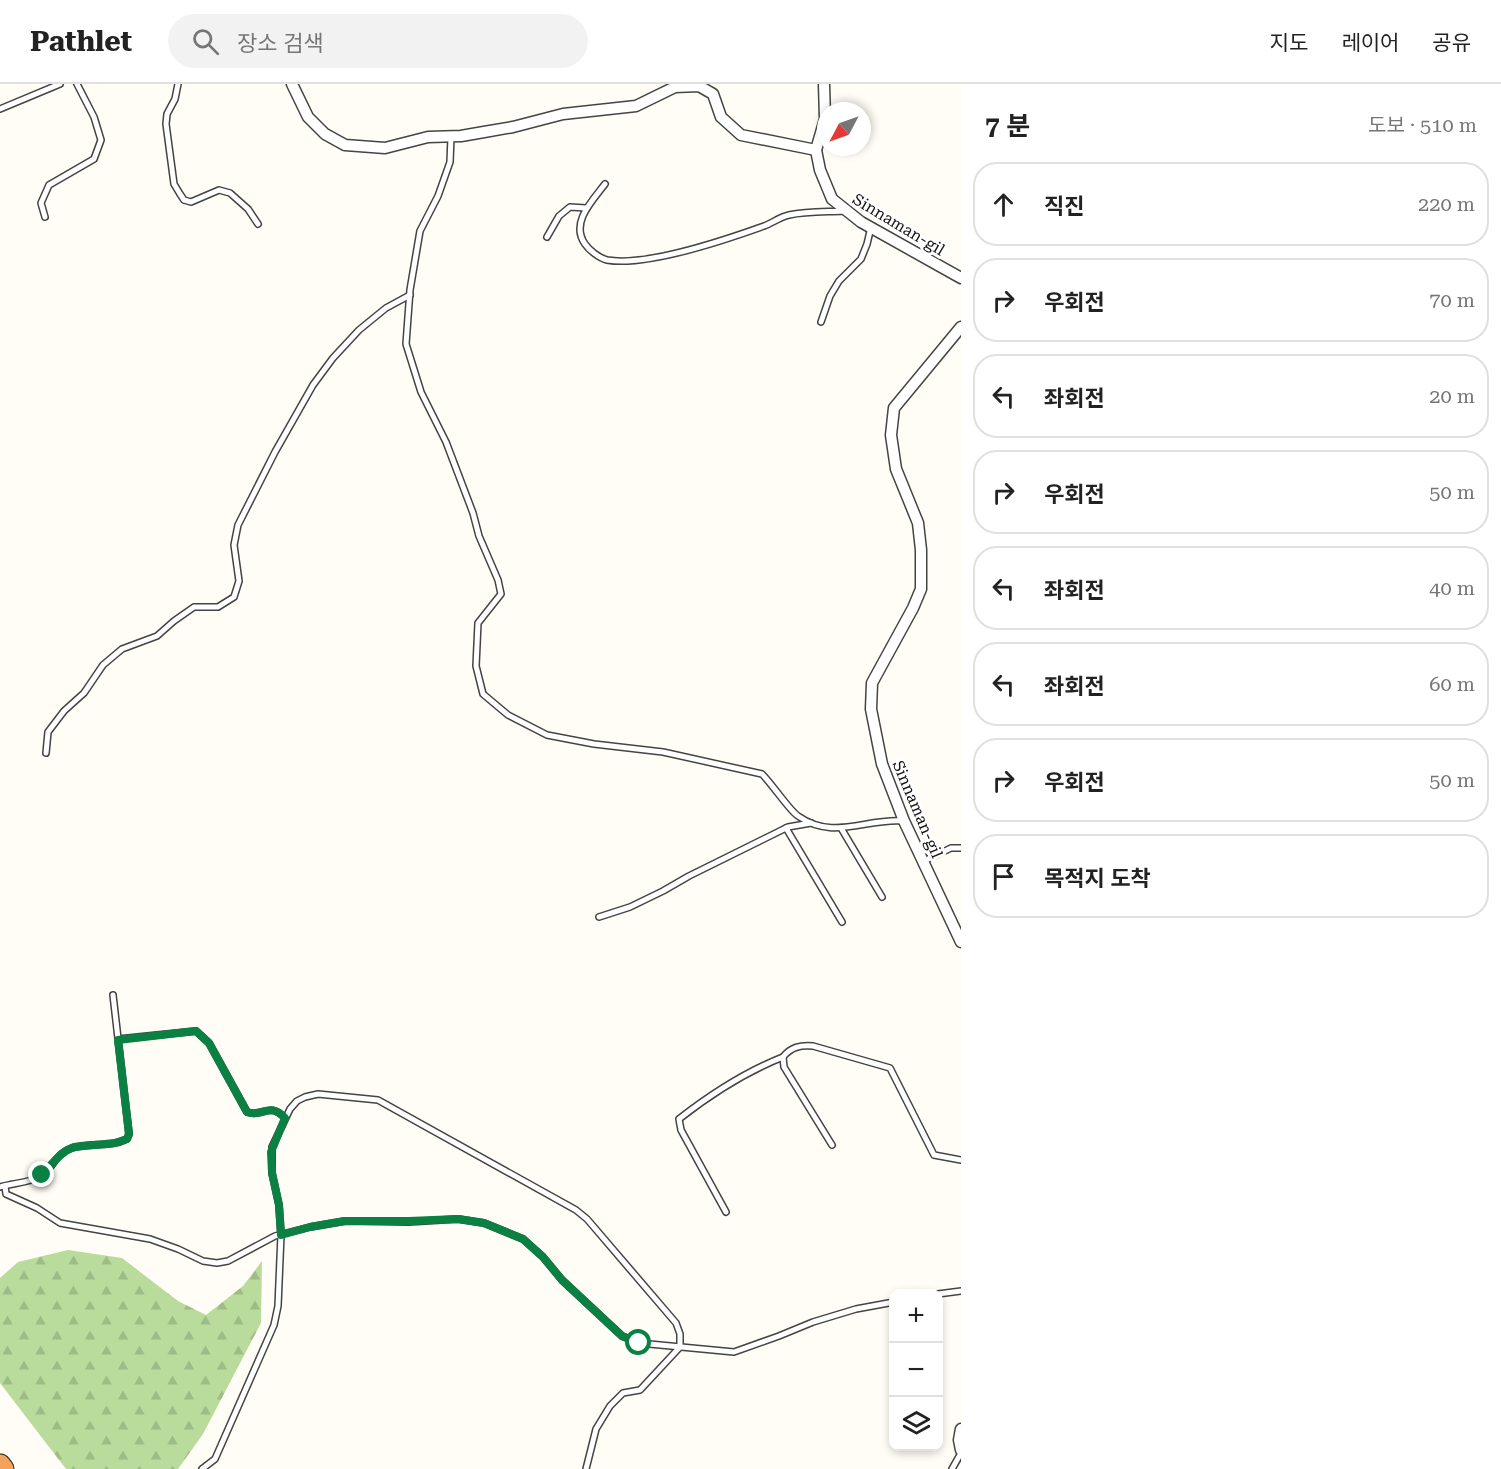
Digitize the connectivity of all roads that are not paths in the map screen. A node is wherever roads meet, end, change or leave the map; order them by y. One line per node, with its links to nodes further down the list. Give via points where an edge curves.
1 (60, 84): 6 (lane)
2 (77, 84): 12 (lane, via 101,140 94,159 50,186 41,203)
3 (178, 84): 13 (lane, via 166,124 174,184 184,200 191,202 219,190 230,192)
4 (292, 84): 7 (street, via 308,117 345,145 385,148 428,137)
5 (824, 84): 8 (street, via 825,119)
6 (0, 109)
7 (451, 137): 8 (street, via 563,114 636,106 675,87 699,86 712,94 721,117 741,135); 17 (lane, via 450,162 420,231)
8 (816, 150): 11 (street, Sinnaman-gil, via 832,199)
9 (605, 184): 10 (lane)
10 (586, 208): 11 (lane, via 578,227 581,239 604,259 627,261 675,254 788,215); 15 (lane, via 570,207 559,216)
11 (846, 211): 14 (street, Sinnaman-gil)
12 (45, 217)
13 (258, 224)
14 (871, 227): 16 (street, Sinnaman-gil); 18 (lane, via 861,259 839,280)
15 (547, 237)
16 (961, 278)
17 (410, 295): 20 (lane, via 359,330 313,385 238,525 234,545 239,580 234,597 218,608 194,607 158,636 115,654 48,732); 22 (lane, via 406,344 421,392 446,442 501,594 478,623 476,666 483,694 508,715 548,735 663,752 762,774 797,816)
18 (821, 322)
19 (961, 327): 21 (street, Sinnaman-gil, via 894,408 891,435 896,469 918,523 921,589 872,683 871,709 882,764)
20 (46, 753)
21 (904, 821): 24 (lane); 26 (street, Sinnaman-gil)
22 (813, 823): 23 (lane); 24 (lane, via 831,830)
23 (786, 828): 28 (lane, via 630,907); 29 (lane)
24 (841, 828): 27 (lane)
25 (961, 848): 26 (lane, via 951,848)
26 (923, 861): 30 (street, Sinnaman-gil)
27 (882, 897)
28 (599, 917)
29 (842, 922)
30 (961, 942)
31 (113, 995): 32 (lane)
32 (118, 1040): 34 (lane, via 196,1031 209,1043 247,1112 273,1110); 37 (lane, via 127,1139 74,1147 59,1155 39,1177)
33 (783, 1057): 35 (lane, via 784,1067); 36 (lane, via 789,1050 813,1046 890,1068 934,1155); 38 (lane, via 726,1085 679,1119 681,1130)
34 (285, 1118): 39 (lane, via 271,1152); 43 (lane, via 297,1101 318,1094 378,1100 576,1210 671,1316 679,1328)
35 (832, 1145)
36 (961, 1160)
37 (2, 1186): 39 (lane, via 6,1194 60,1223 150,1239 210,1263 228,1261)
38 (726, 1212)
39 (281, 1235): 43 (lane, via 345,1221 458,1219 484,1223 523,1239 626,1339); 48 (lane, via 274,1324 215,1459)
40 (961, 1291): 41 (lane)
41 (943, 1293)
42 (889, 1303): 43 (lane, via 813,1322 734,1352)
43 (680, 1347): 49 (lane, via 640,1390 623,1393 610,1406 596,1429)
44 (961, 1429): 45 (street)
45 (961, 1451): 50 (lane)
46 (0, 1465): 47 (highway)
47 (3, 1469)
48 (202, 1469)
49 (586, 1469)
50 (952, 1469)

